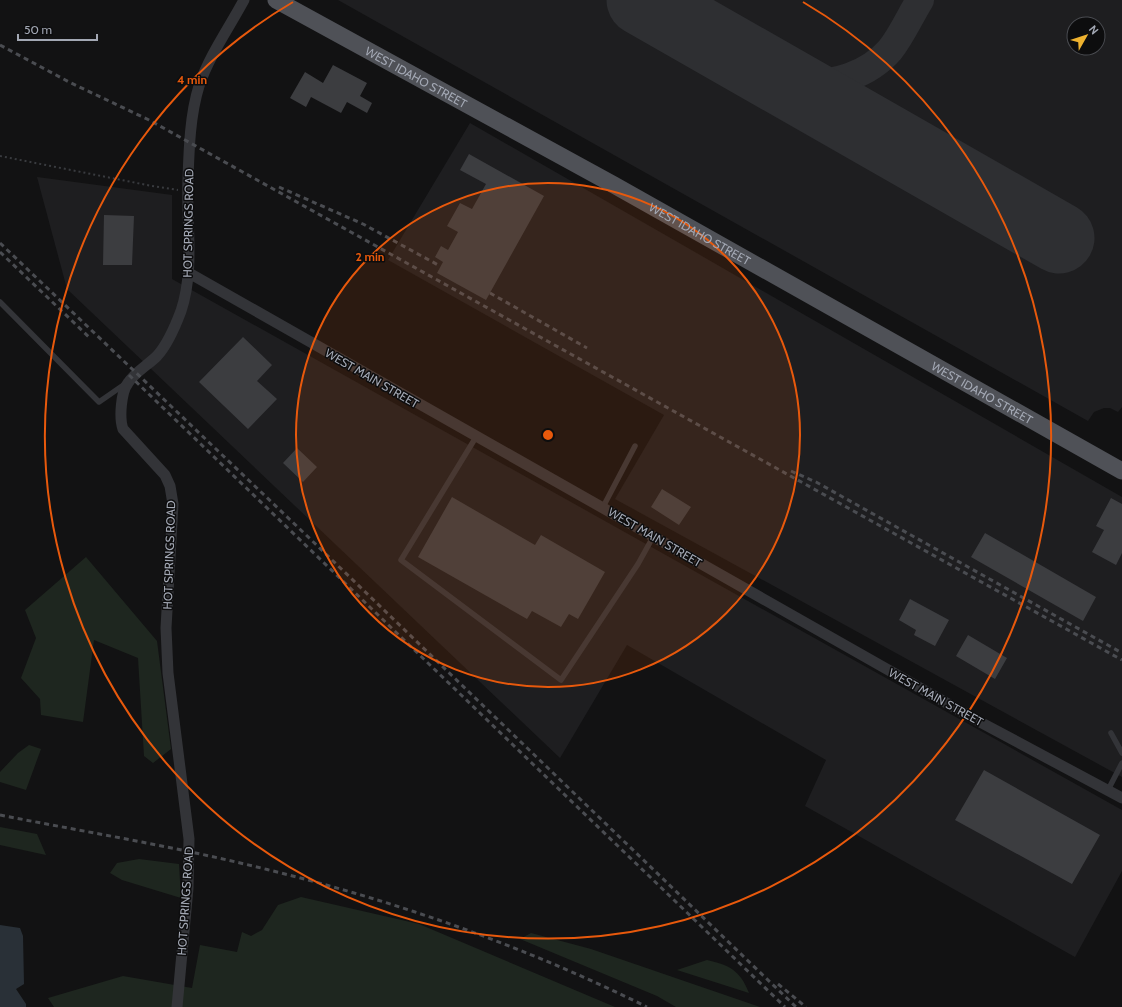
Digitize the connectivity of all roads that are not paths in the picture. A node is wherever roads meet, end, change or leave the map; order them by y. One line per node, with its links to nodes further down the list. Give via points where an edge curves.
1 (244, 0): 3 (street, HOT SPRINGS ROAD, via 209,62 199,86 191,136 188,191)
2 (276, 0): 8 (main road, WEST IDAHO STREET, via 614,185)
3 (189, 273): 5 (street, HOT SPRINGS ROAD, via 181,310 167,342 156,357); 6 (street, WEST MAIN STREET)
4 (0, 302): 5 (lane, via 100,402)
5 (127, 383): 16 (street, HOT SPRINGS ROAD, via 120,422 123,429 165,475 173,504 166,628 168,673 189,839 188,888)
6 (476, 437): 9 (street, WEST MAIN STREET); 10 (lane, via 401,560 561,680)
7 (635, 446): 9 (lane)
8 (1122, 471)
9 (603, 507): 10 (street, WEST MAIN STREET)
10 (654, 537): 14 (street, WEST MAIN STREET, via 980,722)
11 (1111, 733): 12 (lane)
12 (1122, 752)
13 (1122, 763): 14 (lane)
14 (1108, 790): 15 (street, WEST MAIN STREET)
15 (1122, 798)
16 (177, 1007)

